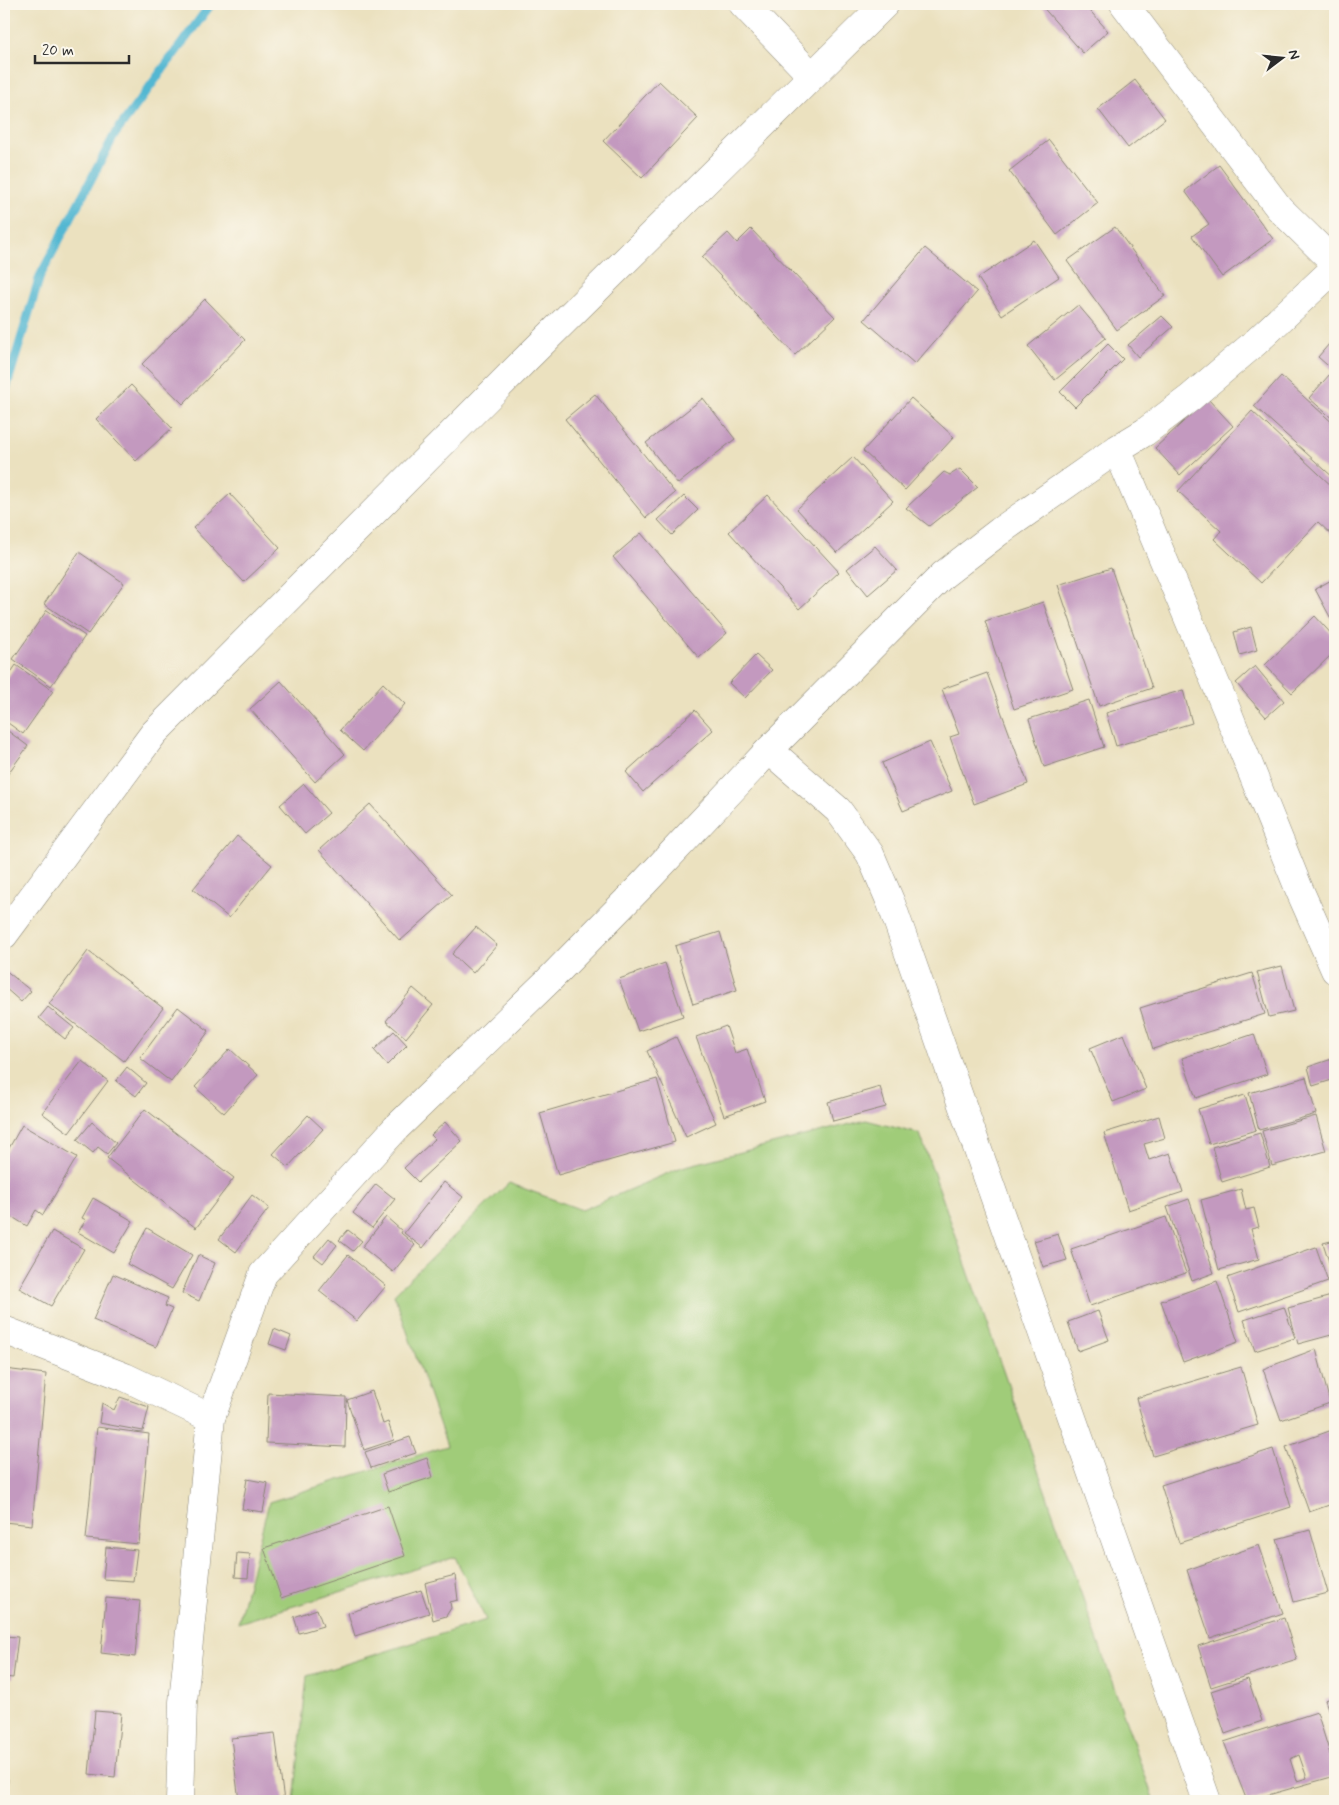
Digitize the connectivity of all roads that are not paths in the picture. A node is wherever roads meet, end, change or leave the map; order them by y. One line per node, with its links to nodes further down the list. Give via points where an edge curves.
1 (743, 4): 4 (street)
2 (885, 4): 4 (street)
3 (1124, 4): 5 (street, via 1279,208)
4 (812, 76): 9 (street, via 154,733)
5 (1335, 263)
6 (1335, 268): 7 (street, via 1190,398)
7 (1117, 449): 8 (street, via 943,575); 10 (street, via 1299,889)
8 (769, 750): 12 (street, via 548,981 396,1128 263,1274); 14 (street, via 838,810 870,854 891,903)
9 (4, 935)
10 (1333, 956)
11 (4, 1330): 12 (street, via 125,1377)
12 (211, 1418): 13 (street, via 183,1702)
13 (180, 1801)
14 (1207, 1801)

